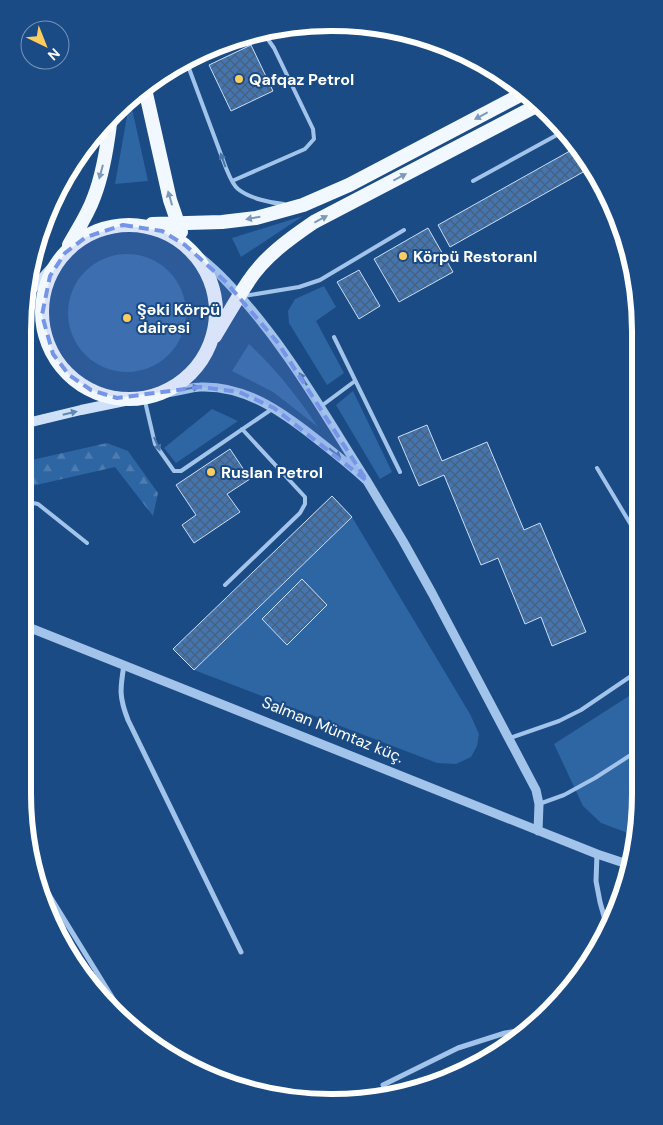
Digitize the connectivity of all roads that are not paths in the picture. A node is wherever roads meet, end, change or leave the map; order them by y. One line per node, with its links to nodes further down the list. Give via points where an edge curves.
1 (268, 38): 8 (lane, via 313,129 314,139 306,149)
2 (189, 67): 8 (lane, one-way to 2)
3 (146, 95): 11 (highway, one-way to 3)
4 (518, 96): 10 (highway, one-way to 10, via 349,185)
5 (532, 108): 17 (highway, one-way to 5, via 266,260 287,240 314,222)
6 (109, 130): 15 (highway, one-way to 15, via 95,195)
7 (558, 135): 9 (lane)
8 (232, 181): 10 (lane, via 238,189 254,198 278,204)
9 (473, 181)
10 (303, 205): 11 (highway, one-way to 11, via 256,218)
11 (178, 224): 12 (highway); 14 (highway)
12 (123, 225): 14 (highway, via 150,227); 15 (highway, via 97,231)
13 (404, 230): 17 (lane, via 320,280 299,287)
14 (185, 245): 17 (street); 19 (highway, via 205,268 212,283 216,314)
15 (65, 253): 16 (main road); 21 (highway, via 50,276 43,302 44,328 53,354 69,375 91,390 117,398)
16 (35, 286)
17 (240, 296): 19 (highway); 22 (street, one-way to 17, via 283,350)
18 (334, 337): 20 (lane)
19 (210, 345): 21 (highway, via 184,380 158,394)
20 (355, 382): 22 (lane); 27 (lane)
21 (144, 397): 23 (street, one-way to 23, via 200,387 221,388 239,392); 24 (main road, one-way to 21); 25 (lane, one-way to 25, via 156,444 174,471 181,471)
22 (320, 407): 28 (street)
23 (274, 408): 25 (lane); 28 (street, one-way to 28)
24 (31, 422)
25 (242, 429): 32 (lane, via 304,497 306,504)
26 (597, 468): 30 (lane)
27 (400, 472)
28 (367, 481): 36 (street, via 403,540)
29 (31, 503): 31 (lane, via 38,504)
30 (632, 527)
31 (87, 543)
32 (225, 585)
33 (31, 628): 34 (street, Salman Mümtaz küç.)
34 (124, 665): 39 (street, Salman Mümtaz küç.); 44 (street, via 122,704 128,720)
35 (632, 675): 36 (lane, via 581,710)
36 (508, 738): 38 (street, via 536,790)
37 (632, 754): 38 (lane, via 564,795)
38 (540, 804): 39 (street)
39 (538, 831): 40 (street, Salman Mümtaz küç.)
40 (597, 854): 41 (street, Salman Mümtaz küç.); 43 (street, via 596,881)
41 (624, 863)
42 (47, 890): 45 (street)
43 (605, 918)
44 (241, 952)
45 (114, 1001)
46 (515, 1031): 47 (street, via 458,1048)
47 (383, 1085)

